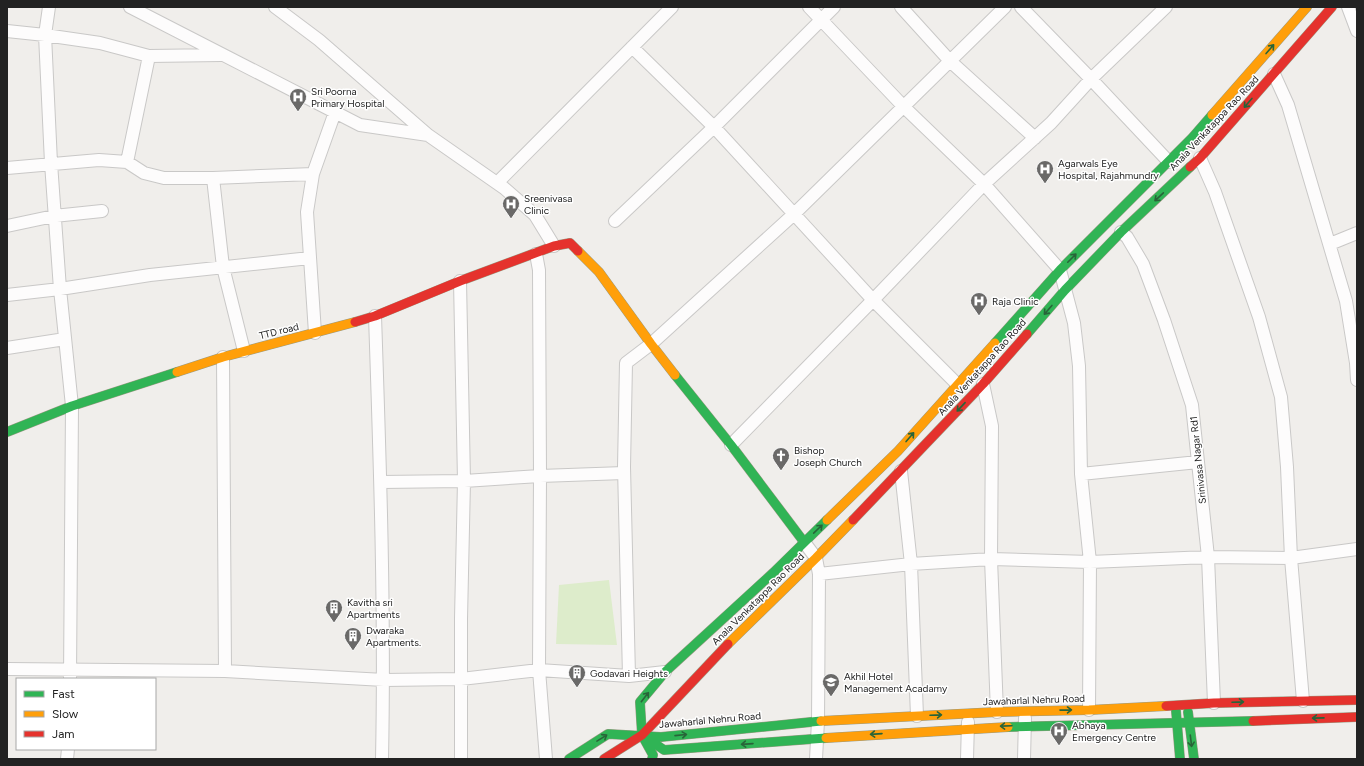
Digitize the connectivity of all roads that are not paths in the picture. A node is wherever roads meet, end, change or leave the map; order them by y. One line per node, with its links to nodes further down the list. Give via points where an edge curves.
1 (50, 7): 17 (street)
2 (130, 7): 19 (street)
3 (275, 7): 27 (street, via 319,40)
4 (672, 7): 18 (street)
5 (808, 7): 14 (street)
6 (834, 7): 14 (street)
7 (901, 7): 21 (street)
8 (1005, 7): 21 (street)
9 (1021, 7): 23 (street)
10 (1166, 7): 23 (street)
11 (1307, 7): 31 (main road, Anala Venkatappa Rao Road, one-way to 11)
12 (1332, 7): 22 (main road, Anala Venkatappa Rao Road)
13 (1348, 7): 15 (street)
14 (821, 19): 24 (street); 26 (street)
15 (1357, 30)
16 (7, 31): 17 (street)
17 (45, 34): 20 (street, via 100,43); 32 (street)
18 (632, 47): 26 (street); 36 (street)
19 (224, 55): 20 (street); 25 (street)
20 (149, 56): 30 (street)
21 (950, 61): 24 (street); 28 (street)
22 (1274, 74): 29 (main road, Anala Venkatappa Rao Road, one-way to 29); 45 (street, via 1288,105)
23 (1091, 79): 28 (street); 31 (street)
24 (904, 107): 37 (street); 39 (street)
25 (334, 112): 27 (street, via 360,125); 34 (street)
26 (714, 127): 39 (street); 41 (street)
27 (428, 135): 36 (street)
28 (1035, 138): 37 (street)
29 (1200, 158): 43 (main road, Anala Venkatappa Rao Road, one-way to 43); 80 (street, via 1259,317 1281,397)
30 (127, 162): 32 (street, via 99,160); 35 (street, via 144,173 164,178)
31 (1169, 162): 50 (main road, Anala Venkatappa Rao Road, one-way to 31)
32 (51, 163): 33 (street); 40 (street)
33 (7, 168)
34 (313, 174): 35 (street); 48 (street, via 307,212)
35 (213, 178): 49 (street)
36 (497, 183): 46 (street, via 535,215)
37 (984, 184): 50 (street); 55 (street)
38 (102, 211): 40 (street)
39 (794, 214): 55 (street); 59 (street)
40 (54, 216): 42 (street); 52 (street)
41 (615, 221)
42 (7, 226)
43 (1122, 232): 53 (main road, Anala Venkatappa Rao Road); 69 (street, Srinivasa Nagar Rd1, via 1144,264 1192,404)
44 (1357, 234): 45 (street)
45 (1330, 244): 63 (street, via 1346,301)
46 (554, 246): 47 (main road, TTD road); 59 (main road, via 570,243 599,272)
47 (536, 254): 51 (main road, TTD road); 73 (street, via 539,270)
48 (310, 258): 49 (street); 57 (street)
49 (223, 267): 52 (street, via 150,274); 61 (street)
50 (1060, 270): 53 (street); 64 (main road, Anala Venkatappa Rao Road, via 976,366)
51 (460, 281): 56 (main road, TTD road); 74 (street)
52 (60, 289): 54 (street); 58 (street)
53 (1066, 290): 65 (main road, Anala Venkatappa Rao Road, one-way to 65); 72 (street, via 1074,323 1079,366)
54 (7, 295)
55 (874, 300): 64 (street); 68 (street)
56 (375, 316): 57 (main road, TTD road); 75 (street)
57 (315, 333): 61 (main road, TTD road)
58 (65, 339): 60 (street); 66 (street)
59 (651, 344): 68 (main road); 71 (street, via 626,363)
60 (7, 348)
61 (244, 351): 62 (main road, TTD road)
62 (223, 357): 66 (main road, TTD road); 87 (street)
63 (1357, 380)
64 (957, 384): 76 (main road, Anala Venkatappa Rao Road, one-way to 64, via 898,451)
65 (983, 384): 70 (main road, Anala Venkatappa Rao Road, one-way to 70); 81 (street, via 992,426)
66 (72, 406): 67 (main road, TTD road); 89 (street)
67 (7, 432)
68 (731, 445): 76 (main road)
69 (1198, 462): 72 (street); 78 (street, Srinivasa Nagar Rd1)
70 (901, 471): 79 (main road, Anala Venkatappa Rao Road); 83 (street)
71 (624, 473): 73 (street); 90 (street)
72 (1082, 474): 82 (street)
73 (540, 476): 74 (street); 86 (street)
74 (464, 481): 75 (street); 91 (street)
75 (381, 482): 92 (street)
76 (804, 542): 79 (street); 88 (main road, Anala Venkatappa Rao Road)
77 (1357, 549): 80 (street)
78 (1208, 557): 80 (street); 82 (street); 95 (street, Srinivasa Nagar Rd1)
79 (816, 558): 84 (street); 109 (main road, Anala Venkatappa Rao Road, via 724,647)
80 (1291, 558): 93 (street)
81 (991, 559): 82 (street); 83 (street); 100 (street)
82 (1090, 562): 98 (street)
83 (911, 564): 84 (street); 102 (street)
84 (819, 574): 104 (street)
85 (7, 669): 89 (street)
86 (539, 670): 90 (street); 91 (street); 113 (street)
87 (225, 671): 89 (street); 92 (street)
88 (665, 672): 90 (street); 109 (main road, Anala Venkatappa Rao Road, one-way to 88, via 640,702)
89 (70, 674)
90 (630, 676)
91 (461, 679): 92 (street); 112 (street)
92 (384, 680): 111 (street)
93 (1303, 700): 94 (main road, Jawaharlal Nehru Road); 95 (main road, Jawaharlal Nehru Road, one-way to 93)
94 (1357, 700)
95 (1214, 703): 97 (main road, Jawaharlal Nehru Road)
96 (1176, 705): 97 (main road, Jawaharlal Nehru Road); 98 (main road, Jawaharlal Nehru Road); 105 (main road)
97 (1187, 705): 106 (main road)
98 (1089, 710): 99 (main road, Jawaharlal Nehru Road, one-way to 98)
99 (1026, 711): 100 (main road, Jawaharlal Nehru Road); 107 (street)
100 (997, 712): 101 (main road, Jawaharlal Nehru Road)
101 (967, 714): 102 (main road, Jawaharlal Nehru Road, one-way to 101); 108 (street)
102 (917, 716): 104 (main road, Jawaharlal Nehru Road)
103 (1357, 717): 106 (main road, Jawaharlal Nehru Road, one-way to 106)
104 (818, 721): 109 (main road, Jawaharlal Nehru Road, one-way to 104, via 661,737); 110 (street)
105 (1176, 723): 106 (main road, Jawaharlal Nehru Road); 107 (main road, Jawaharlal Nehru Road); 120 (main road)
106 (1189, 723): 121 (main road, one-way to 121)
107 (1025, 726): 108 (main road, Jawaharlal Nehru Road, one-way to 108); 119 (street)
108 (968, 729): 110 (main road, Jawaharlal Nehru Road, one-way to 110); 118 (street)
109 (642, 734): 110 (main road, Jawaharlal Nehru Road, one-way to 109, via 664,750); 114 (main road, one-way to 109, via 608,734); 115 (main road, Anala Venkatappa Rao Road); 116 (main road)
110 (817, 738): 117 (street)
111 (382, 759)
112 (460, 759)
113 (546, 759)
114 (569, 759)
115 (604, 759)
116 (652, 759)
117 (816, 759)
118 (967, 759)
119 (1024, 759)
120 (1180, 759)
121 (1194, 759)

